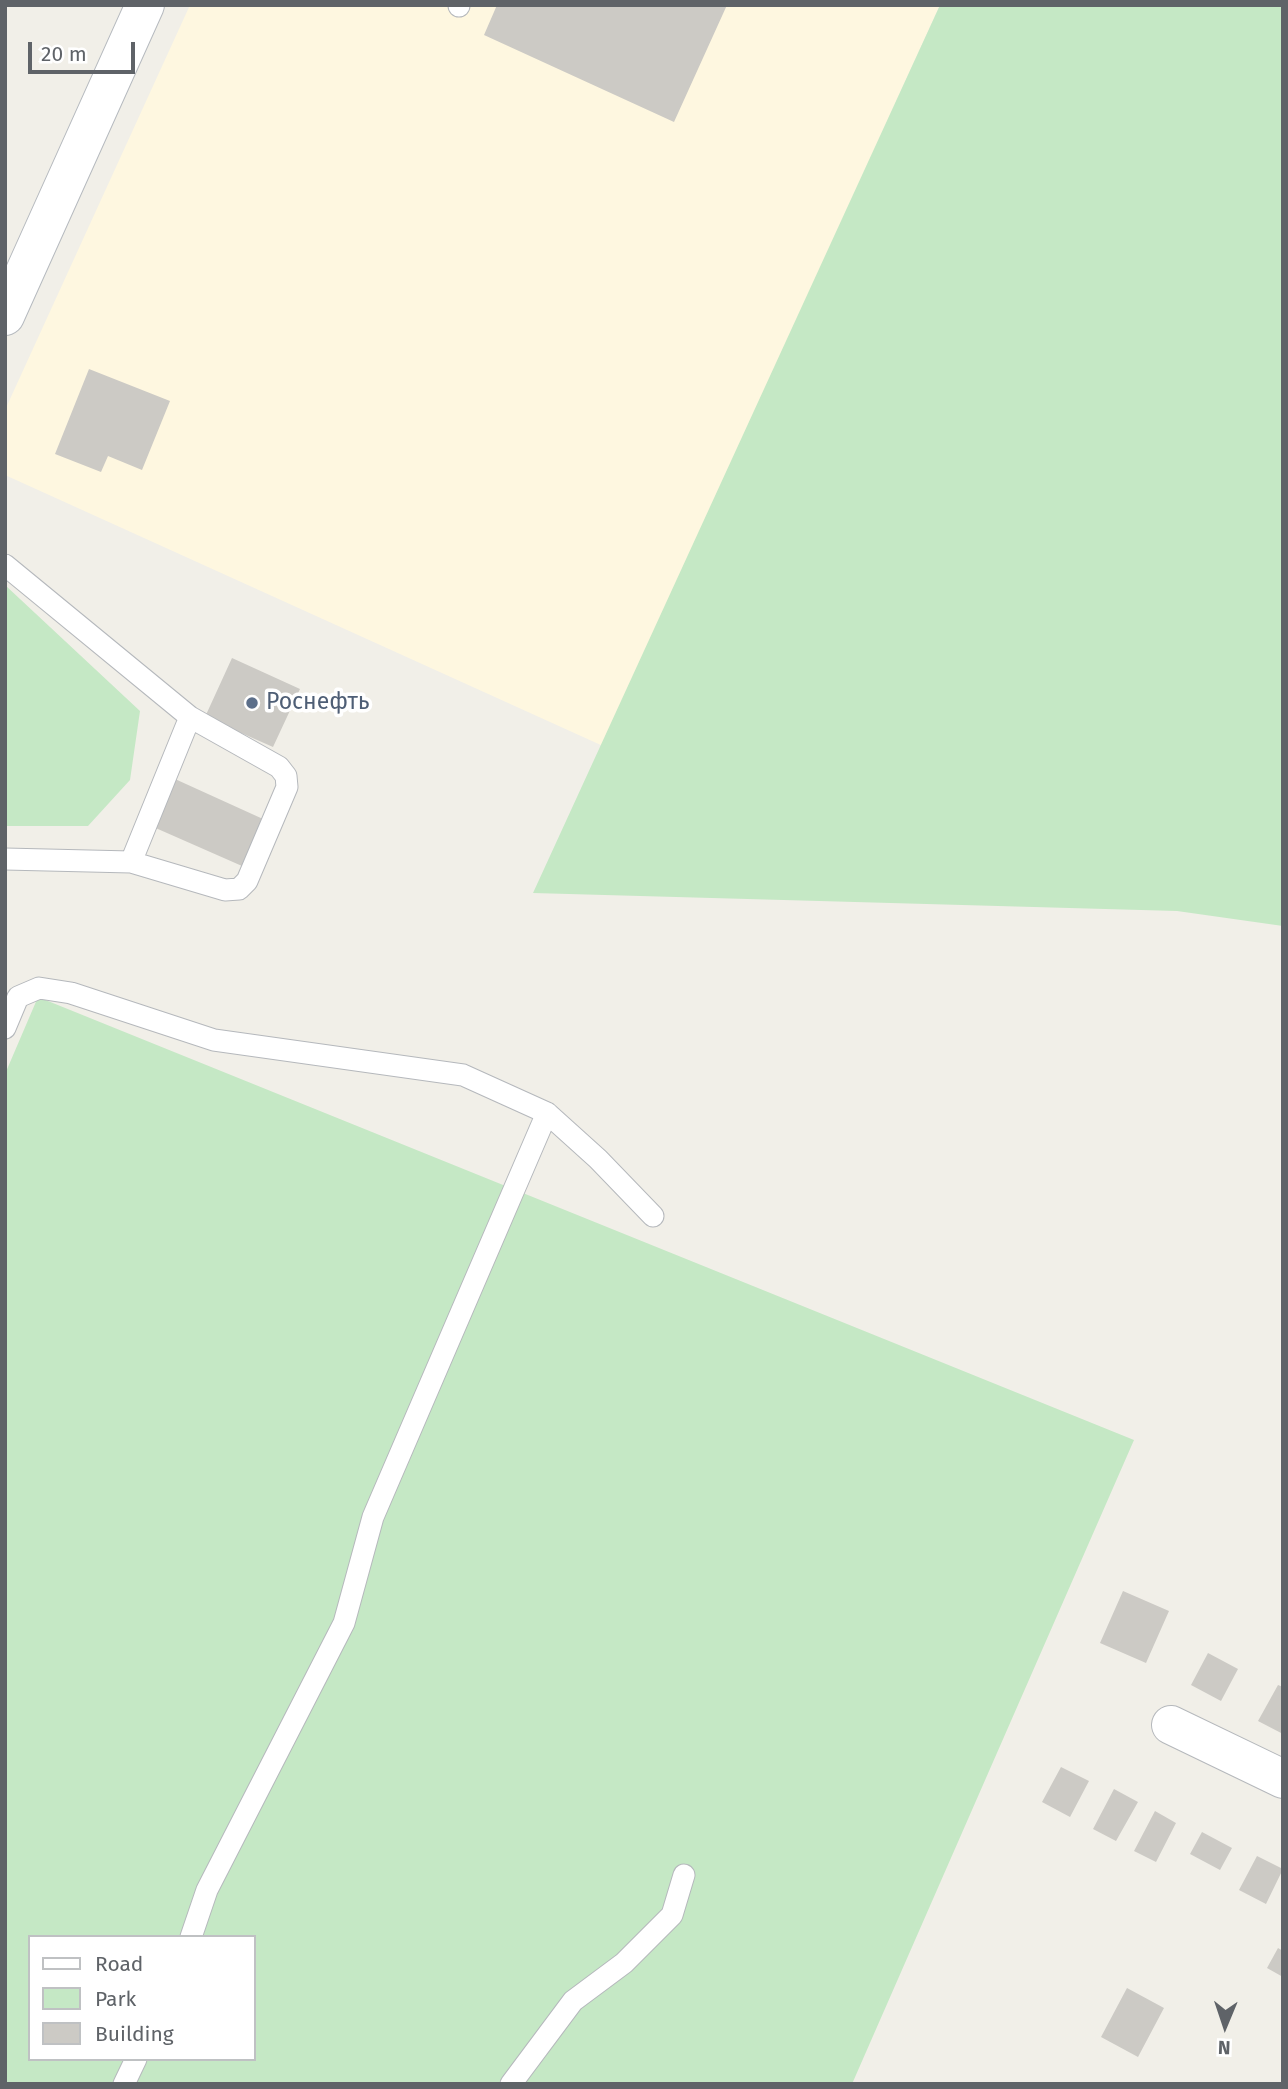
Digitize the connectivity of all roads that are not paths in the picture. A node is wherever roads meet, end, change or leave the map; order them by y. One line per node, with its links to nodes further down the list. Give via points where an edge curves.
1 (145, 5): 2 (street)
2 (5, 316)
3 (5, 565): 4 (lane)
4 (190, 718): 6 (lane); 6 (lane, via 279,767 287,787 247,881 239,889 225,890)
5 (5, 859): 6 (lane)
6 (131, 862)
7 (5, 1028): 8 (lane, via 18,997 39,988 71,993 214,1040 463,1075)
8 (547, 1113): 9 (lane); 13 (lane, via 373,1517 344,1623 207,1890)
9 (653, 1216)
10 (1171, 1725): 11 (street)
11 (1283, 1779)
12 (684, 1875): 16 (lane, via 672,1915 624,1962 573,2001)
13 (192, 1935)
14 (135, 2061): 15 (lane)
15 (124, 2084)
16 (511, 2084)

